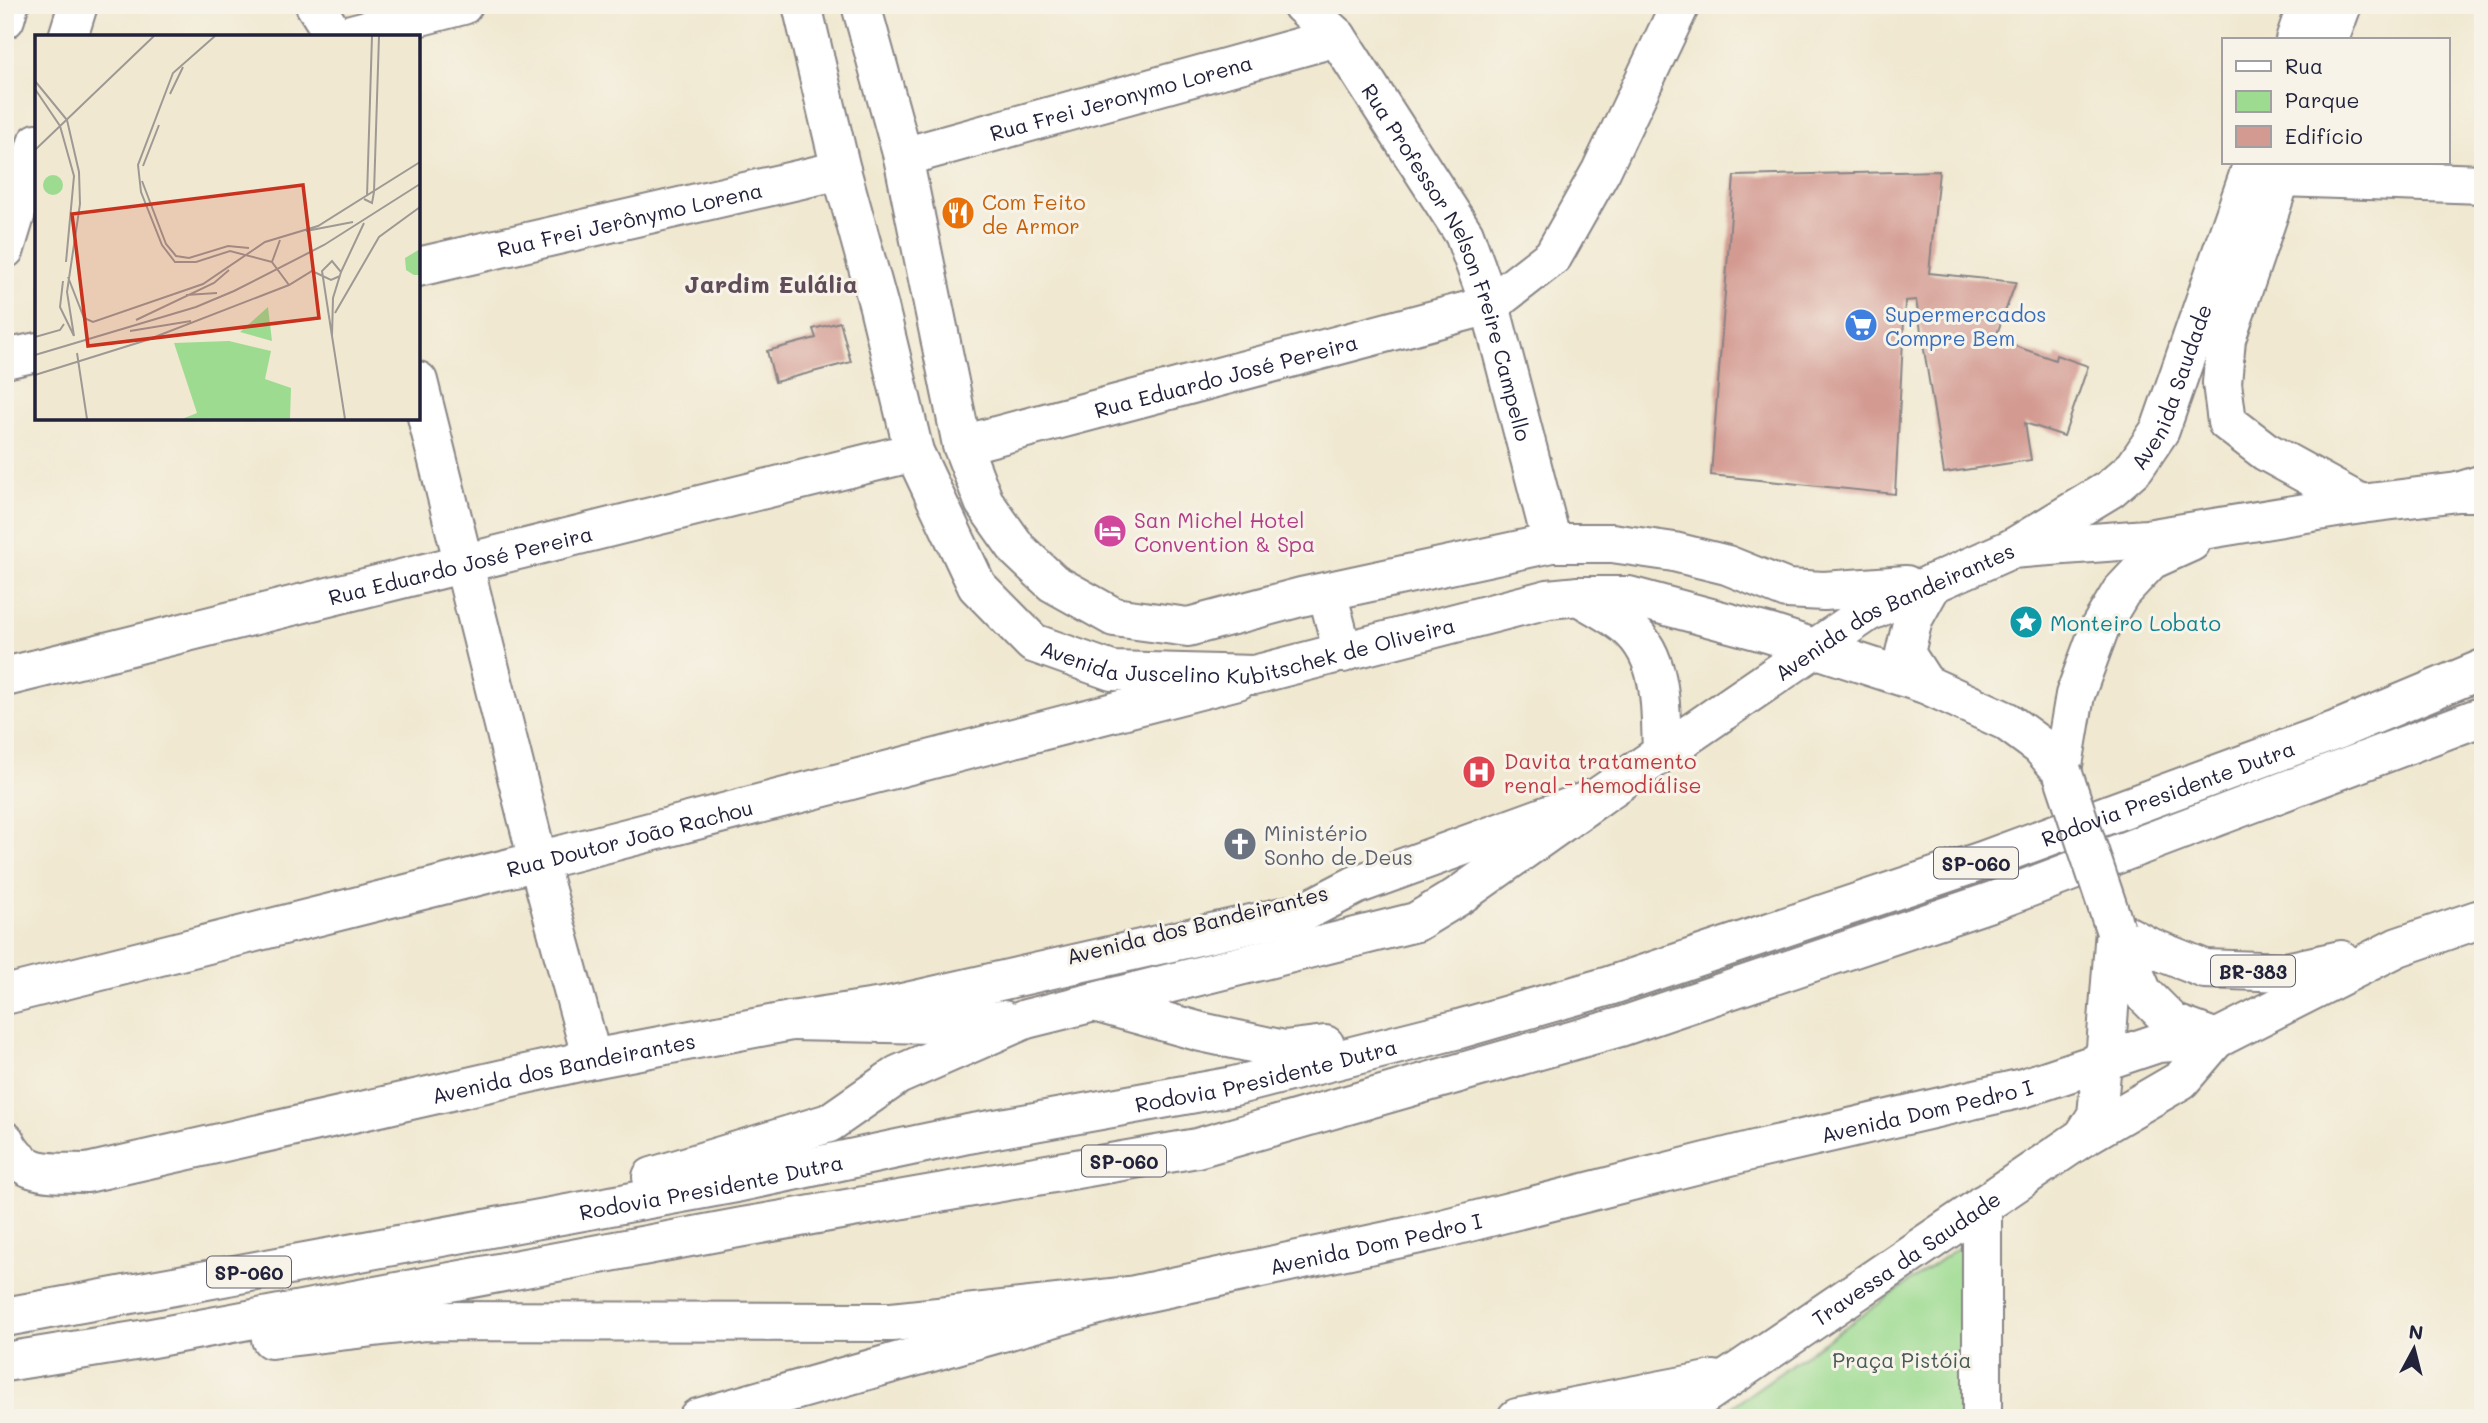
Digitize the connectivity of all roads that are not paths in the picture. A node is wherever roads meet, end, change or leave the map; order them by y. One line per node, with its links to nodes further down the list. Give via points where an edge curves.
1 (9, 5): 11 (main road)
2 (78, 5): 12 (main road)
3 (315, 5): 13 (main road)
4 (463, 5): 14 (main road)
5 (802, 5): 21 (main road, Avenida Juscelino Kubitschek de Oliveira)
6 (861, 5): 19 (main road, Avenida Juscelino Kubitschek de Oliveira)
7 (1302, 5): 15 (main road, Rua Professor Nelson Freire Campello)
8 (1680, 5): 26 (main road, via 1601,171 1553,256)
9 (2307, 5): 16 (main road)
10 (2342, 5): 17 (main road)
11 (5, 19)
12 (69, 35)
13 (334, 35)
14 (348, 35)
15 (1337, 37): 19 (main road, Rua Frei Jeronymo Lorena); 26 (main road, Rua Professor Nelson Freire Campello, via 1464,234)
16 (2296, 38)
17 (2330, 38)
18 (35, 150): 23 (main road)
19 (903, 157): 25 (main road, Avenida Juscelino Kubitschek de Oliveira)
20 (2273, 167): 22 (main road); 34 (main road, Avenida Saudade, via 2226,339 2222,383 2227,422 2265,451); 37 (main road, Avenida Saudade, via 2160,430 2134,467 2110,489)
21 (841, 170): 24 (main road, Rua Frei Jerônymo Lorena); 27 (main road, Avenida Juscelino Kubitschek de Oliveira)
22 (2483, 184)
23 (5, 249)
24 (420, 267)
25 (931, 294): 27 (main road); 31 (main road, Avenida Juscelino Kubitschek de Oliveira)
26 (1490, 305): 31 (main road, Rua Eduardo José Pereira); 36 (main road, Rua Professor Nelson Freire Campello)
27 (879, 307): 32 (main road, Avenida Juscelino Kubitschek de Oliveira)
28 (35, 352): 29 (main road)
29 (5, 359)
30 (420, 390): 38 (main road)
31 (962, 445): 40 (main road, Avenida Juscelino Kubitschek de Oliveira, via 984,502 1018,550 1053,583 1114,617 1188,627)
32 (914, 452): 38 (main road, Rua Eduardo José Pereira); 45 (main road, Avenida Juscelino Kubitschek de Oliveira, via 977,586 1033,643 1112,671)
33 (2474, 489): 34 (main road, Avenida dos Bandeirantes)
34 (2361, 504): 35 (main road, Avenida dos Bandeirantes)
35 (2232, 524): 37 (main road, Avenida dos Bandeirantes, via 2147,539); 50 (main road, via 2151,560 2121,592 2101,627 2075,695)
36 (1552, 543): 39 (main road, Avenida Juscelino Kubitschek de Oliveira, via 1612,543 1674,552 1727,565 1787,589 1824,591); 40 (main road, Avenida Juscelino Kubitschek de Oliveira)
37 (2011, 549): 39 (main road, Avenida dos Bandeirantes)
38 (464, 562): 46 (main road, Rua Eduardo José Pereira); 52 (main road)
39 (1933, 583): 42 (main road, Avenida dos Bandeirantes, via 1868,612); 47 (main road, via 1913,619 1905,653)
40 (1327, 592): 43 (main road)
41 (1579, 596): 42 (main road, Avenida Juscelino Kubitschek de Oliveira, via 1629,596); 43 (main road, Avenida Juscelino Kubitschek de Oliveira, via 1548,599); 49 (main road, via 1623,623 1644,645 1658,677)
42 (1813, 648): 47 (main road, Avenida Juscelino Kubitschek de Oliveira); 49 (main road, Avenida dos Bandeirantes)
43 (1343, 653): 45 (main road, Avenida Juscelino Kubitschek de Oliveira)
44 (2483, 669): 60 (main road, Rodovia Presidente Dutra / SP-060, via 2337,730 1982,861 1609,986)
45 (1254, 676): 52 (main road, Rua Doutor João Rachou)
46 (5, 677)
47 (1925, 684): 50 (main road, Avenida Juscelino Kubitschek de Oliveira, via 2006,721 2040,746)
48 (2483, 716): 70 (main road, Rodovia Presidente Dutra / SP-060, via 1996,900 1620,1027 1197,1148 743,1227)
49 (1662, 752): 51 (main road, Avenida dos Bandeirantes)
50 (2062, 771): 54 (main road, bridge)
51 (1598, 797): 57 (main road, via 1416,922); 59 (main road, Avenida dos Bandeirantes, via 1356,885 1304,912 889,1006)
52 (538, 861): 56 (main road, Rua Doutor João Rachou); 62 (main road)
53 (2483, 922): 55 (main road, BR-383, via 2477,920)
54 (2115, 929): 55 (main road, BR-383, via 2205,969 2286,972); 61 (main road, via 2143,993 2173,1023); 63 (main road)
55 (2398, 947): 61 (main road, BR-383)
56 (5, 995)
57 (1092, 1001): 58 (main road); 60 (main road, via 1284,1050)
58 (1026, 1019): 59 (main road, via 933,1024); 67 (main road, via 898,1075 829,1123)
59 (791, 1021): 62 (main road, Avenida dos Bandeirantes)
60 (1459, 1029): 67 (main road, Rodovia Presidente Dutra / SP-060, via 1234,1086)
61 (2216, 1039): 63 (main road, Avenida Dom Pedro I, via 2158,1043); 64 (main road, Travessa da Saudade, via 2181,1080)
62 (592, 1059): 65 (main road, Avenida dos Bandeirantes, via 87,1172 34,1171 11,1155)
63 (2102, 1062): 64 (main road, via 2097,1115); 68 (main road, Avenida Dom Pedro I, via 2023,1088 1434,1231)
64 (2083, 1137): 66 (main road, Travessa da Saudade)
65 (5, 1141)
66 (1982, 1205): 72 (main road, Travessa da Saudade); 76 (main road)
67 (494, 1228): 69 (main road, Rodovia Presidente Dutra / SP-060)
68 (1130, 1296): 70 (main road, via 892,1322 426,1321 238,1342); 73 (main road, Avenida Dom Pedro I)
69 (5, 1317)
70 (147, 1339): 71 (main road, Rodovia Presidente Dutra / SP-060)
71 (5, 1362)
72 (1729, 1377): 74 (main road, Travessa da Saudade); 75 (main road, Travessa da Saudade)
73 (698, 1418)
74 (1517, 1418)
75 (1670, 1418)
76 (1982, 1418)

